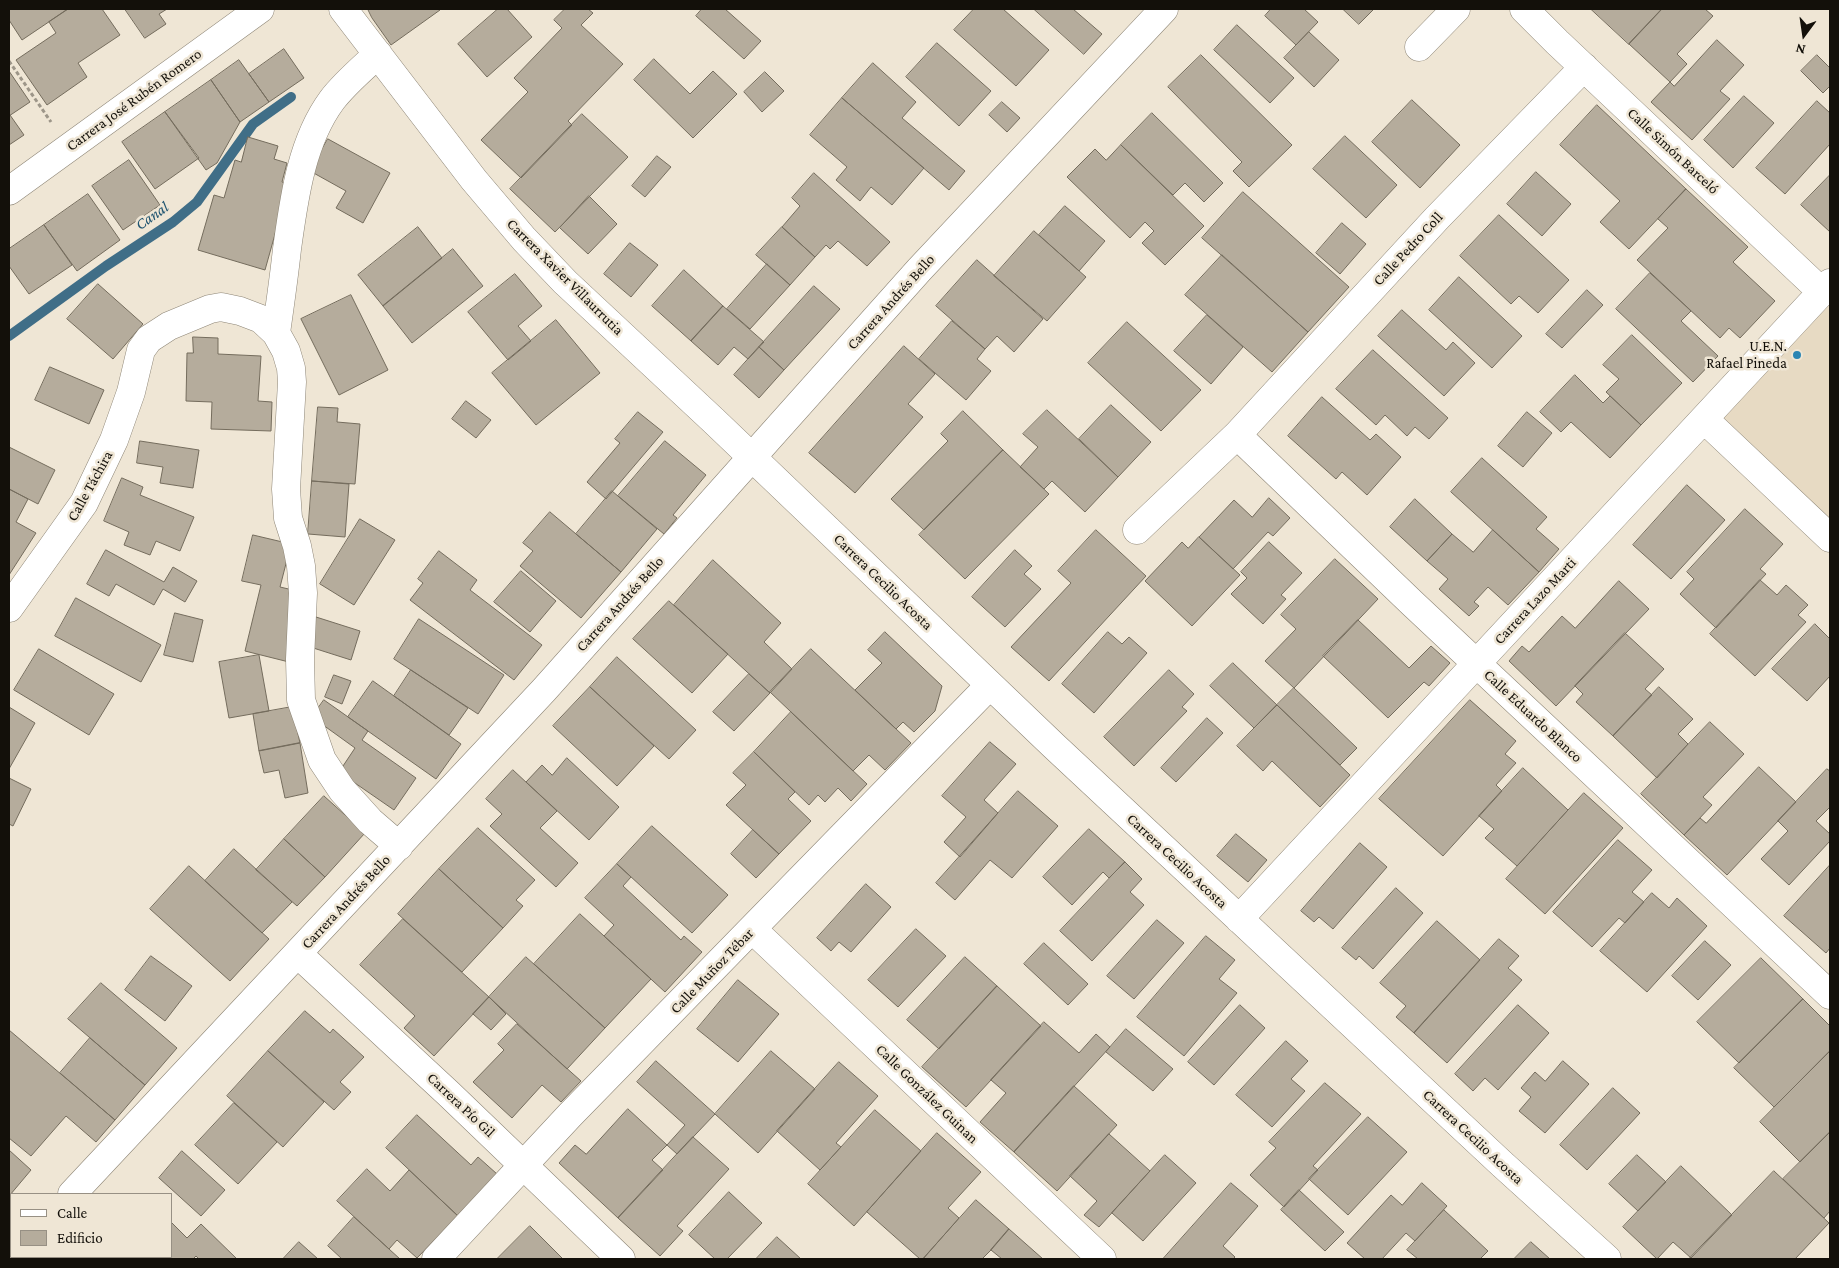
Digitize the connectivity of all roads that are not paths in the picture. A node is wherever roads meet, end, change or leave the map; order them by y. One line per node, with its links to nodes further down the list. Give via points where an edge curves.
1 (260, 9): 9 (street, Carrera José Rubén Romero)
2 (344, 9): 7 (street, Carrera Xavier Villaurrutia)
3 (1164, 9): 14 (street, Carrera Andrés Bello, via 919,270)
4 (1456, 9): 6 (street)
5 (1524, 9): 8 (street, Calle Simón Barceló)
6 (1419, 47)
7 (378, 54): 11 (street, via 332,101 318,123 304,161 295,195); 14 (street, Carrera Xavier Villaurrutia, via 474,180 524,239 565,282)
8 (1584, 67): 10 (street, Calle Simón Barceló); 13 (street, Calle Pedro Coll, via 1437,218)
9 (9, 191)
10 (1826, 287): 12 (street, Carrera Lazo Marti)
11 (276, 333): 17 (street, Calle Táchira, via 262,319 251,314 229,308 210,308 148,339 141,350 114,440 84,503); 20 (street, via 286,351 292,382 286,490 288,518 297,546 303,593 301,700 322,760 370,820)
12 (1704, 419): 16 (street); 18 (street, Carrera Lazo Marti)
13 (1237, 435): 15 (street, Calle Pedro Coll); 18 (street, Calle Eduardo Blanco)
14 (752, 457): 19 (street, Carrera Cecilio Acosta); 20 (street, Carrera Andrés Bello, via 544,690)
15 (1137, 530)
16 (1830, 538)
17 (9, 608)
18 (1477, 664): 21 (street, Carrera Lazo Marti); 24 (street, Calle Eduardo Blanco)
19 (990, 684): 21 (street, Carrera Cecilio Acosta); 22 (street, Calle Muñoz Tébar)
20 (399, 846): 23 (street, Carrera Andrés Bello)
21 (1239, 919): 27 (street, Carrera Cecilio Acosta)
22 (752, 929): 25 (street, Calle Muñoz Tébar); 30 (street, Calle González Guinan)
23 (298, 954): 25 (street, Carrera Pío Gil); 26 (street, Carrera Andrés Bello)
24 (1830, 995)
25 (524, 1166): 28 (street, Calle Muñoz Tébar); 29 (street, Carrera Pío Gil)
26 (73, 1193)
27 (1604, 1258)
28 (436, 1259)
29 (621, 1259)
30 (1102, 1259)

